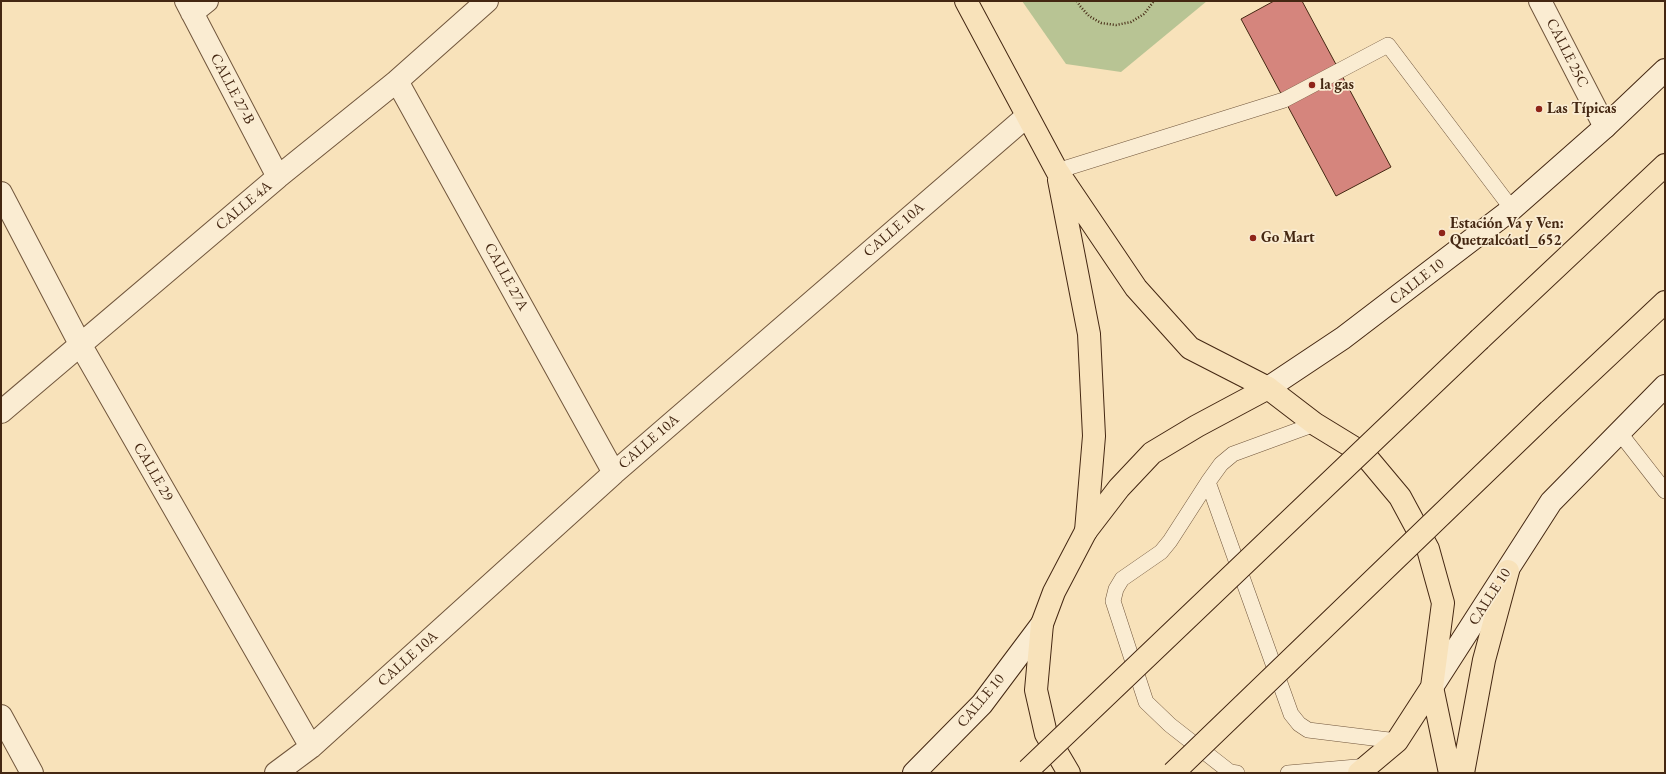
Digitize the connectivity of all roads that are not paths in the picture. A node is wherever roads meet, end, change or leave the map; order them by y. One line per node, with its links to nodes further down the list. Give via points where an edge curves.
1 (487, 1): 6 (street, CALLE 4A)
2 (966, 1): 7 (main road)
3 (1540, 1): 8 (street, CALLE 25C)
4 (195, 5): 11 (street, CALLE 27-B)
5 (1665, 70): 8 (street, CALLE 10)
6 (397, 82): 11 (street, CALLE 4A); 21 (street, CALLE 27A)
7 (1027, 116): 10 (main road); 21 (street, CALLE 10A)
8 (1605, 127): 13 (street, CALLE 10)
9 (1665, 165): 32 (main road, bridge)
10 (1057, 171): 13 (lane, via 1284,100 1388,45); 17 (main road, via 1136,288 1190,348); 24 (main road, via 1089,334 1094,436)
11 (278, 177): 15 (street, CALLE 4A)
12 (1, 193): 15 (street, CALLE 29)
13 (1512, 209): 17 (street, CALLE 10, via 1344,338)
14 (1665, 302): 37 (main road, bridge)
15 (80, 344): 18 (street, CALLE 4A); 30 (street, CALLE 29)
16 (1665, 386): 20 (street, CALLE 10)
17 (1268, 388): 19 (main road); 24 (main road, via 1152,453 1119,488)
18 (1, 412)
19 (1315, 424): 22 (lane, via 1233,454 1221,464); 27 (main road, via 1364,454 1400,497 1428,548 1443,603)
20 (1618, 432): 23 (lane); 25 (street, CALLE 10, via 1551,502)
21 (614, 472): 30 (street, CALLE 10A)
22 (1208, 482): 29 (lane, via 1291,714 1308,730); 38 (lane, via 1170,541 1161,552 1122,579 1113,600 1146,702 1170,725 1230,772)
23 (1665, 491)
24 (1086, 531): 26 (main road, via 1054,592)
25 (1508, 571): 27 (street, CALLE 10); 41 (main road, via 1484,660)
26 (1042, 624): 35 (street, CALLE 10, via 982,704); 36 (main road, via 1036,690 1046,734)
27 (1432, 687): 29 (main road); 40 (main road)
28 (1, 716): 33 (street)
29 (1397, 741): 31 (main road)
30 (311, 748): 34 (street, CALLE 10A)
31 (1364, 769): 39 (lane)
32 (1026, 771)
33 (32, 773)
34 (276, 773)
35 (914, 773)
36 (1070, 773)
37 (1173, 773)
38 (1237, 773)
39 (1288, 773)
40 (1450, 773)
41 (1463, 773)

